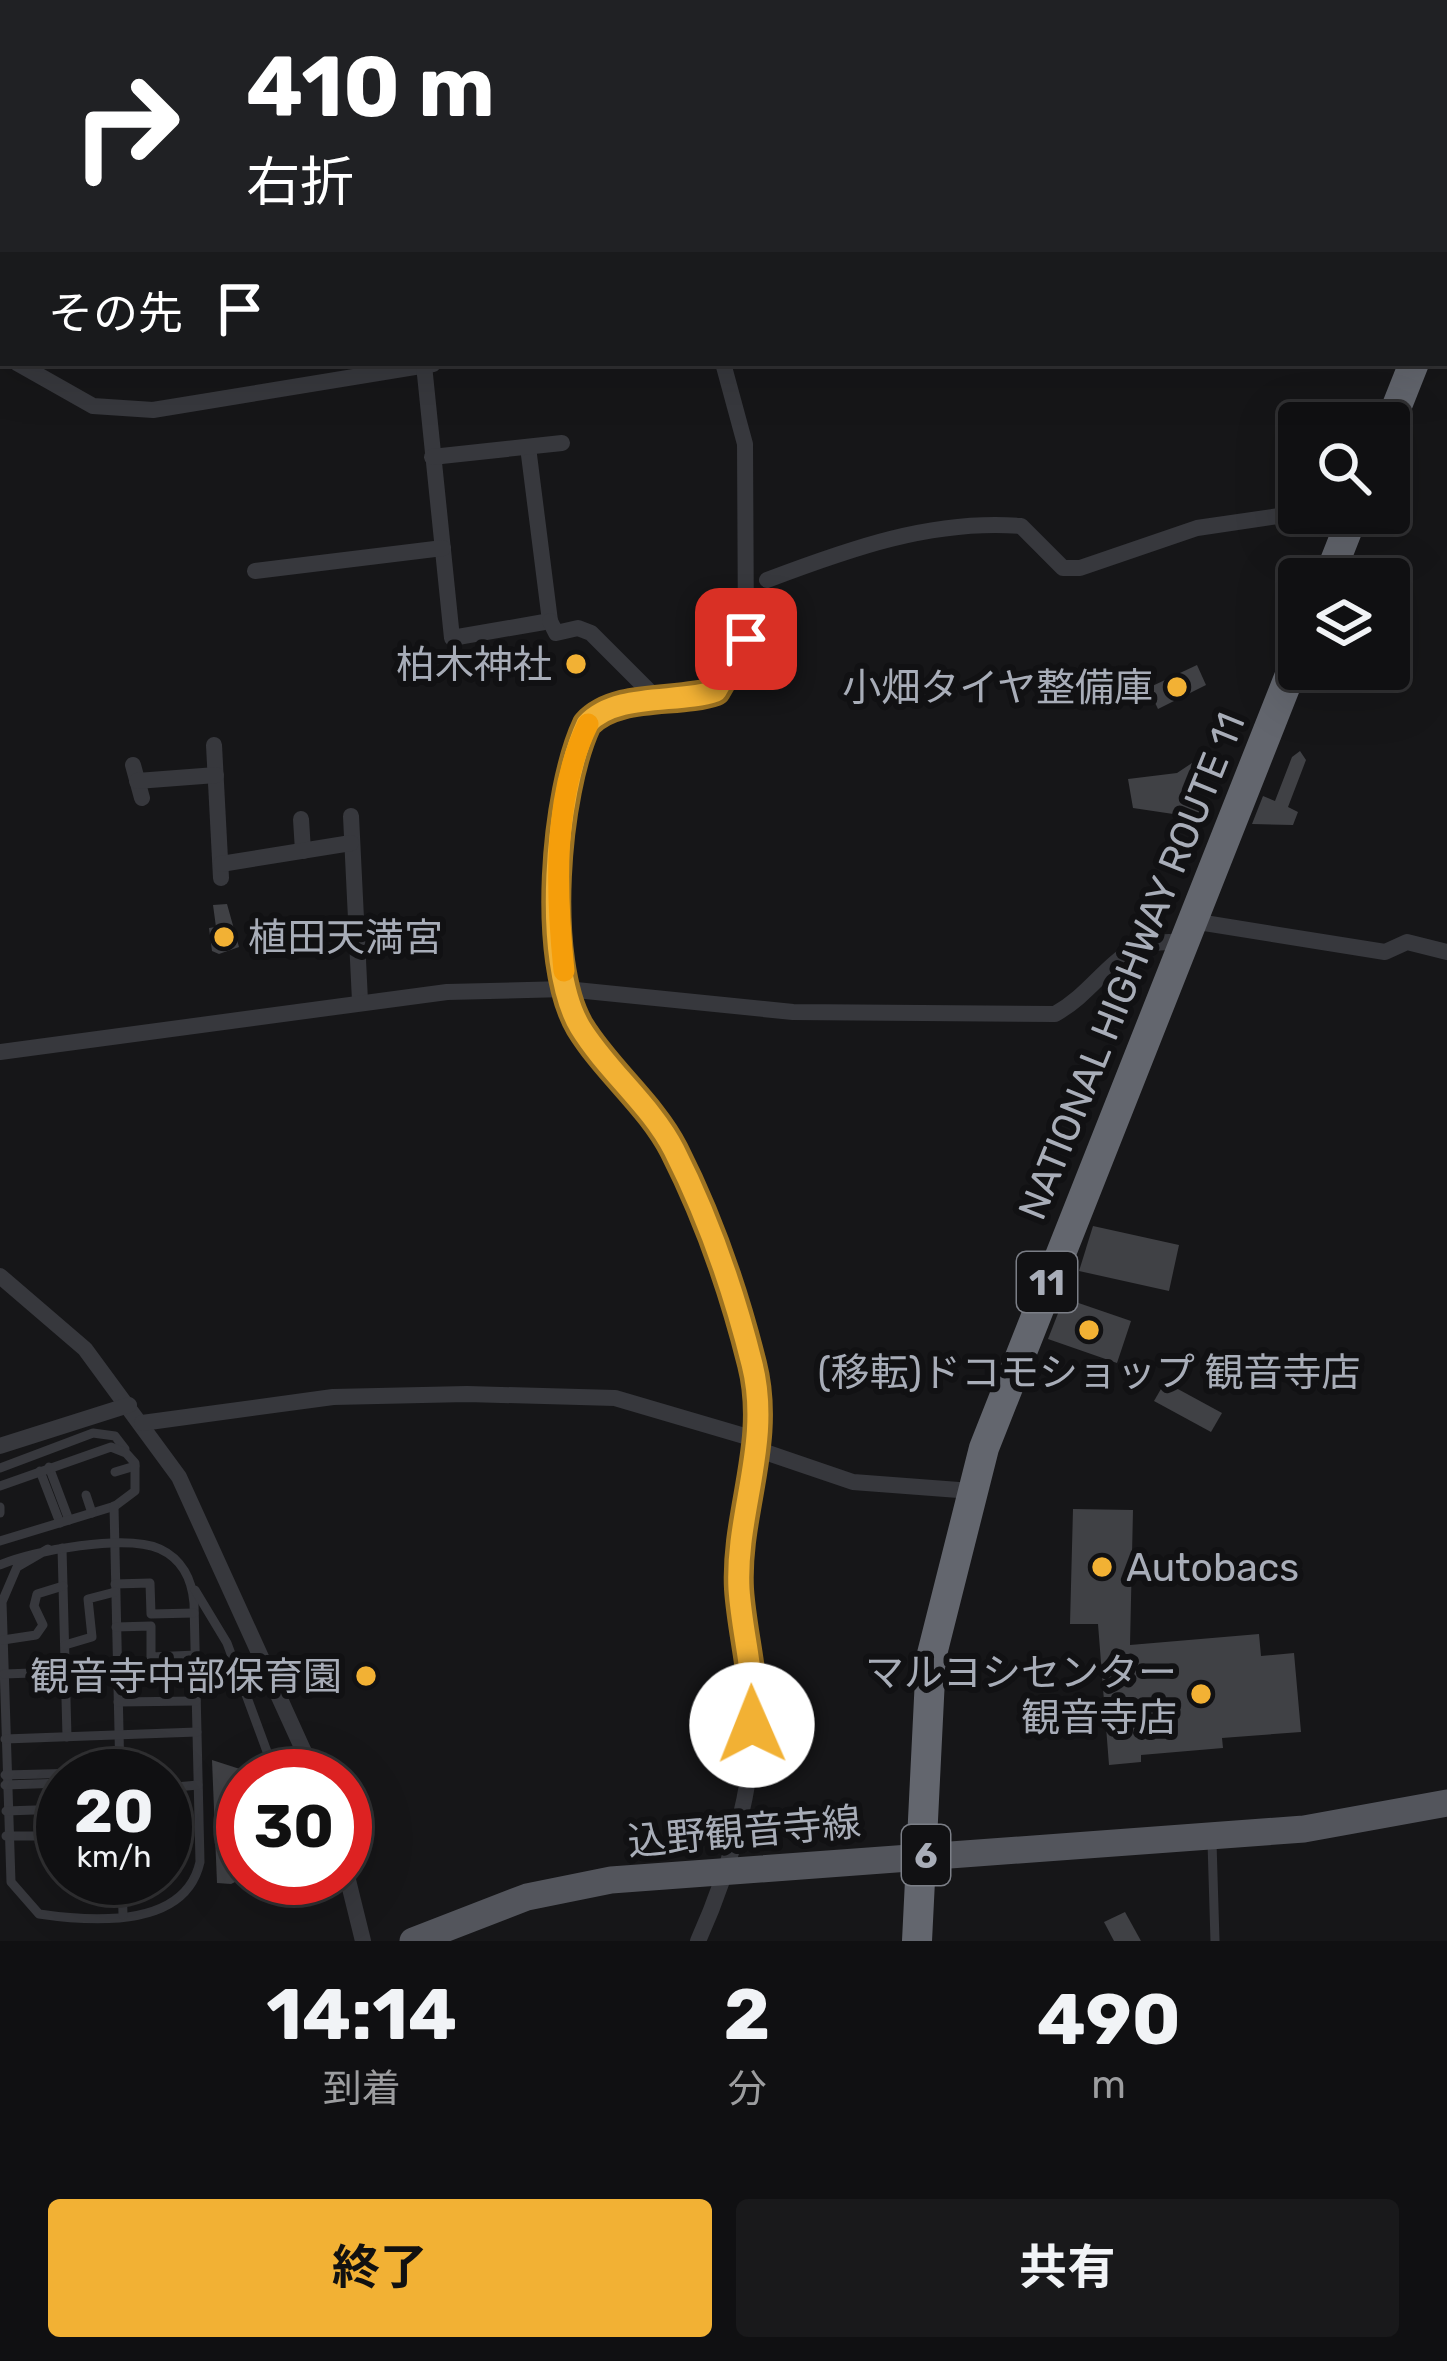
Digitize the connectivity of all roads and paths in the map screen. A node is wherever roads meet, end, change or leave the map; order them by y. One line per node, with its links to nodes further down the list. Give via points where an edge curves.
1 (22, 366): 2 (street, via 93,406 153,410)
2 (418, 366)
3 (430, 366): 9 (street)
4 (724, 366): 16 (street, via 745,444 746,639 716,691)
5 (1413, 366): 6 (highway)
6 (1399, 402)
7 (562, 443): 8 (street)
8 (528, 447): 9 (street); 14 (street)
9 (433, 457): 11 (street)
10 (1278, 516): 13 (street, via 1197,528 1080,568 1063,568 1022,526 909,534)
11 (442, 548): 12 (street); 14 (street, via 452,638)
12 (255, 571)
13 (767, 580)
14 (550, 621): 16 (street, via 556,633 591,633)
15 (1284, 690): 24 (highway, NATIONAL HIGHWAY ROUTE 11 / 11)
16 (659, 700): 26 (street, via 594,716 582,735 560,853)
17 (214, 745): 18 (street)
18 (216, 776): 19 (street); 23 (street, via 221,871)
19 (137, 781)
20 (351, 816): 22 (street)
21 (301, 819): 23 (street)
22 (351, 843): 23 (street); 27 (street)
23 (303, 850)
24 (1187, 932): 25 (street, via 1385,952 1407,942); 26 (street, via 1134,946 1055,1014 793,1012); 39 (highway, NATIONAL HIGHWAY ROUTE 11 / 11)
25 (1447, 952)
26 (566, 989): 27 (street); 32 (street, via 582,1030 674,1151 730,1285 754,1370)
27 (360, 1001): 28 (street)
28 (0, 1052)
29 (0, 1276): 30 (street, via 59,1323)
30 (129, 1405): 31 (street); 33 (street)
31 (142, 1423): 32 (street, via 333,1397 615,1398); 72 (street, via 179,1477)
32 (758, 1444): 39 (street, via 854,1482); 86 (street, via 739,1588 754,1701)
33 (0, 1446)
34 (135, 1464): 35 (lane, via 104,1432); 36 (lane, via 112,1447); 37 (lane); 41 (lane, via 135,1491)
35 (0, 1468)
36 (45, 1469): 38 (lane); 43 (lane)
37 (115, 1472)
38 (0, 1486)
39 (972, 1492): 85 (highway, NATIONAL HIGHWAY ROUTE 11 / 11, via 932,1658)
40 (86, 1495): 42 (lane)
41 (114, 1506): 42 (lane); 45 (lane)
42 (92, 1513): 43 (lane)
43 (64, 1522): 44 (lane)
44 (0, 1541)
45 (114, 1546): 46 (lane); 50 (lane, via 161,1549); 51 (lane)
46 (62, 1549): 47 (lane); 49 (lane)
47 (48, 1550): 48 (lane); 54 (lane, via 11,1574)
48 (0, 1565)
49 (63, 1586): 54 (lane, via 37,1594 43,1625 36,1635); 55 (lane)
50 (193, 1587): 52 (lane); 71 (lane, via 227,1642)
51 (115, 1588): 52 (lane, via 150,1583 151,1614); 53 (lane); 55 (lane, via 88,1599 92,1637)
52 (194, 1613): 56 (lane)
53 (116, 1627): 56 (lane, via 151,1626 151,1657); 59 (lane)
54 (3, 1640): 58 (lane)
55 (64, 1645): 57 (lane)
56 (196, 1655): 60 (lane)
57 (65, 1672): 58 (lane); 59 (lane); 68 (lane)
58 (4, 1674): 69 (lane)
59 (117, 1674): 61 (lane); 64 (lane)
60 (196, 1675): 61 (lane); 63 (lane)
61 (151, 1676): 62 (lane)
62 (151, 1696): 63 (lane); 64 (lane); 65 (lane)
63 (196, 1701): 66 (lane)
64 (118, 1702): 67 (lane)
65 (152, 1714)
66 (197, 1732): 67 (lane); 77 (lane)
67 (119, 1735): 68 (lane); 70 (lane)
68 (67, 1737): 69 (lane)
69 (4, 1739): 73 (lane)
70 (119, 1749)
71 (266, 1749)
72 (303, 1749)
73 (2, 1754): 75 (lane)
74 (36, 1778): 75 (lane)
75 (5, 1780): 76 (lane); 81 (lane)
76 (36, 1782)
77 (198, 1785): 78 (lane); 89 (lane, via 196,1879 172,1906)
78 (192, 1786)
79 (1447, 1803): 84 (main road, 込野観音寺線 / 6)
80 (36, 1810): 81 (lane)
81 (6, 1811): 82 (lane)
82 (6, 1836): 83 (lane); 89 (lane, via 11,1882 38,1914)
83 (36, 1836)
84 (1212, 1837): 85 (main road, 込野観音寺線 / 6); 94 (lane)
85 (918, 1856): 86 (main road, 込野観音寺線 / 6); 93 (highway, NATIONAL HIGHWAY ROUTE 11 / 11)
86 (728, 1872): 91 (main road, 込野観音寺線 / 6, via 568,1887); 92 (street)
87 (123, 1905): 89 (lane)
88 (354, 1905): 90 (street)
89 (123, 1915)
90 (363, 1941)
91 (413, 1941)
92 (698, 1941)
93 (916, 1941)
94 (1215, 1941)

